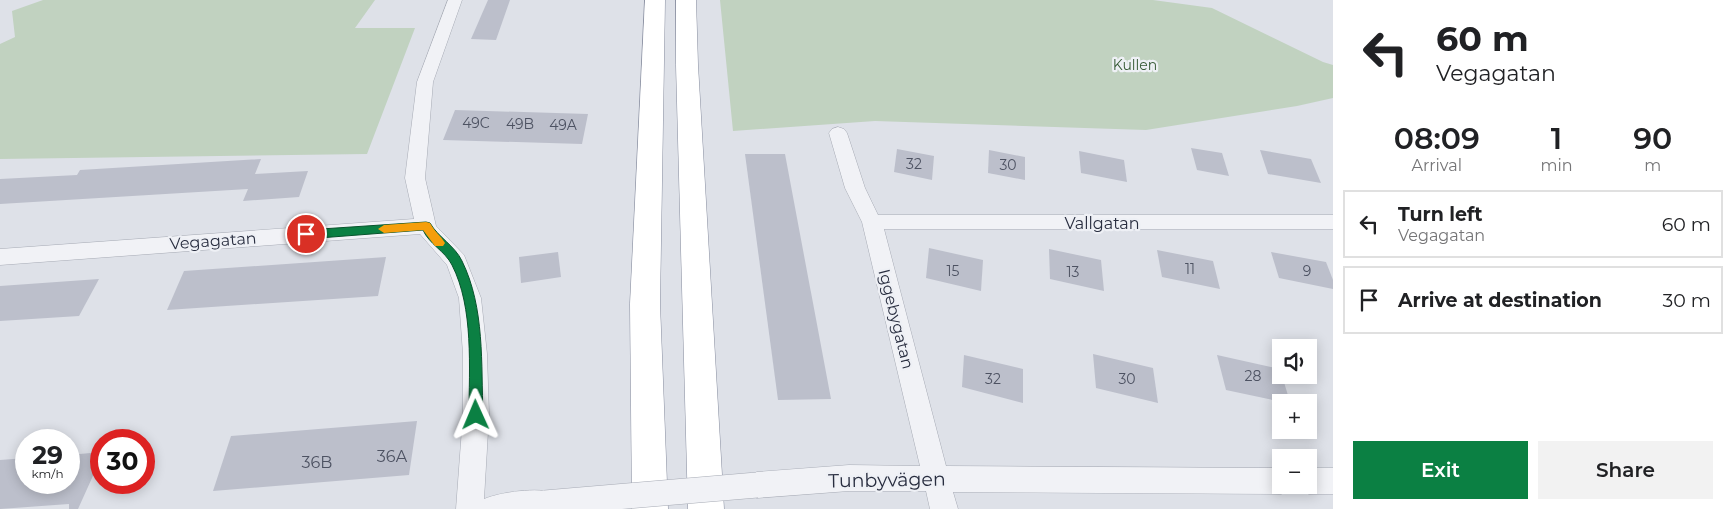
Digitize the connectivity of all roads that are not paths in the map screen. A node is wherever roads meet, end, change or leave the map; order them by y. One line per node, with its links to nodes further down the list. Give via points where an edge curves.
1 (455, 0): 7 (street, via 425,82 415,178)
2 (655, 0): 13 (highway, via 645,304)
3 (686, 0): 14 (highway)
4 (838, 133): 5 (street, Iggebygatan, via 855,188)
5 (872, 222): 6 (street, Vallgatan); 9 (street, Iggebygatan)
6 (1333, 222)
7 (426, 226): 8 (street, Vegagatan); 11 (street, via 456,261 470,298 476,415)
8 (0, 257)
9 (936, 478): 10 (street, Tunbyvägen); 12 (street, Tunbyvägen, bridge, via 849,478); 15 (street, Iggebygatan)
10 (1272, 481)
11 (470, 509)
12 (493, 509)
13 (650, 509)
14 (706, 509)
15 (944, 509)

